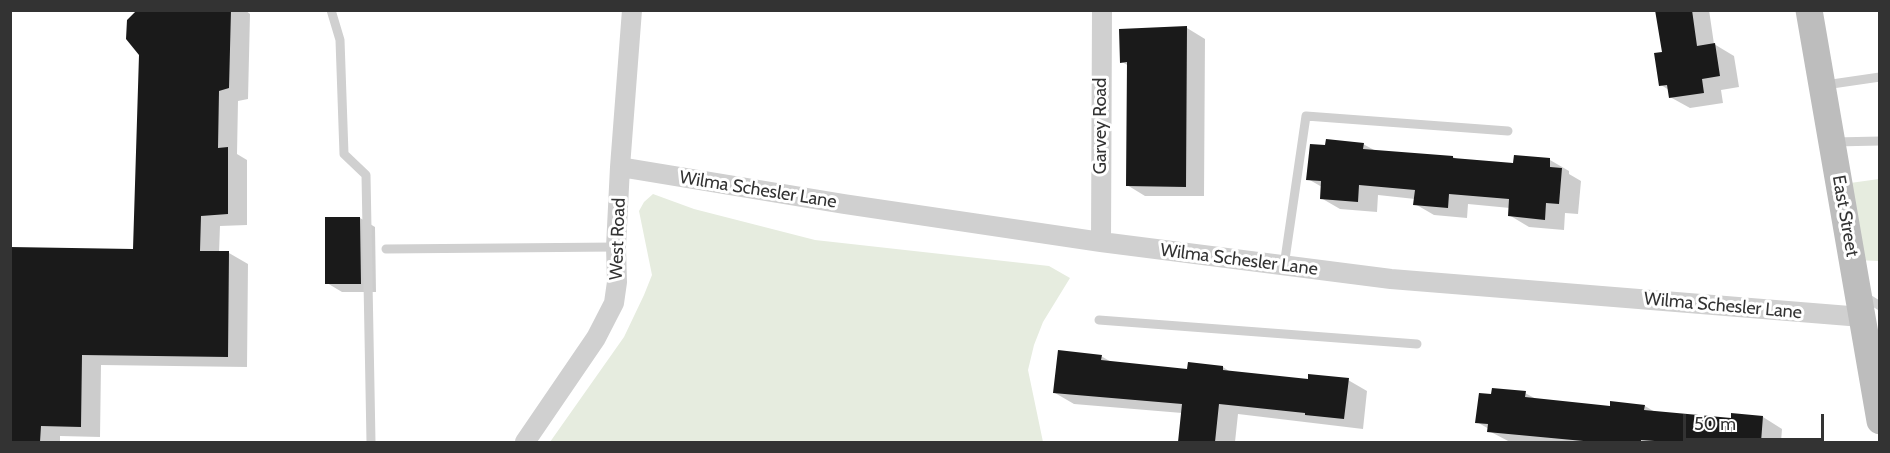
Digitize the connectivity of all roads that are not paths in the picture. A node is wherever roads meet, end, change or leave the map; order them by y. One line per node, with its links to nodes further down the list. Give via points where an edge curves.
1 (331, 10): 20 (lane, via 340,40 344,154 366,175)
2 (632, 10): 10 (street, West Road)
3 (1102, 10): 11 (street, Garvey Road)
4 (1809, 10): 6 (main road, East Street)
5 (1880, 77): 6 (lane)
6 (1822, 86): 9 (main road, East Street)
7 (1508, 131): 14 (lane, via 1306,116)
8 (1880, 141): 9 (lane)
9 (1832, 142): 15 (main road, East Street)
10 (620, 167): 11 (street, Wilma Schesler Lane); 12 (street, West Road)
11 (1101, 242): 14 (street, Wilma Schesler Lane)
12 (616, 247): 13 (lane); 21 (street, West Road, via 617,282 606,321)
13 (386, 249)
14 (1284, 266): 15 (street, Wilma Schesler Lane, via 1391,279)
15 (1866, 305): 18 (main road, East Street)
16 (1099, 320): 17 (lane)
17 (1417, 344)
18 (1877, 386): 19 (main road, East Street)
19 (1880, 421)
20 (371, 442)
21 (525, 442)

